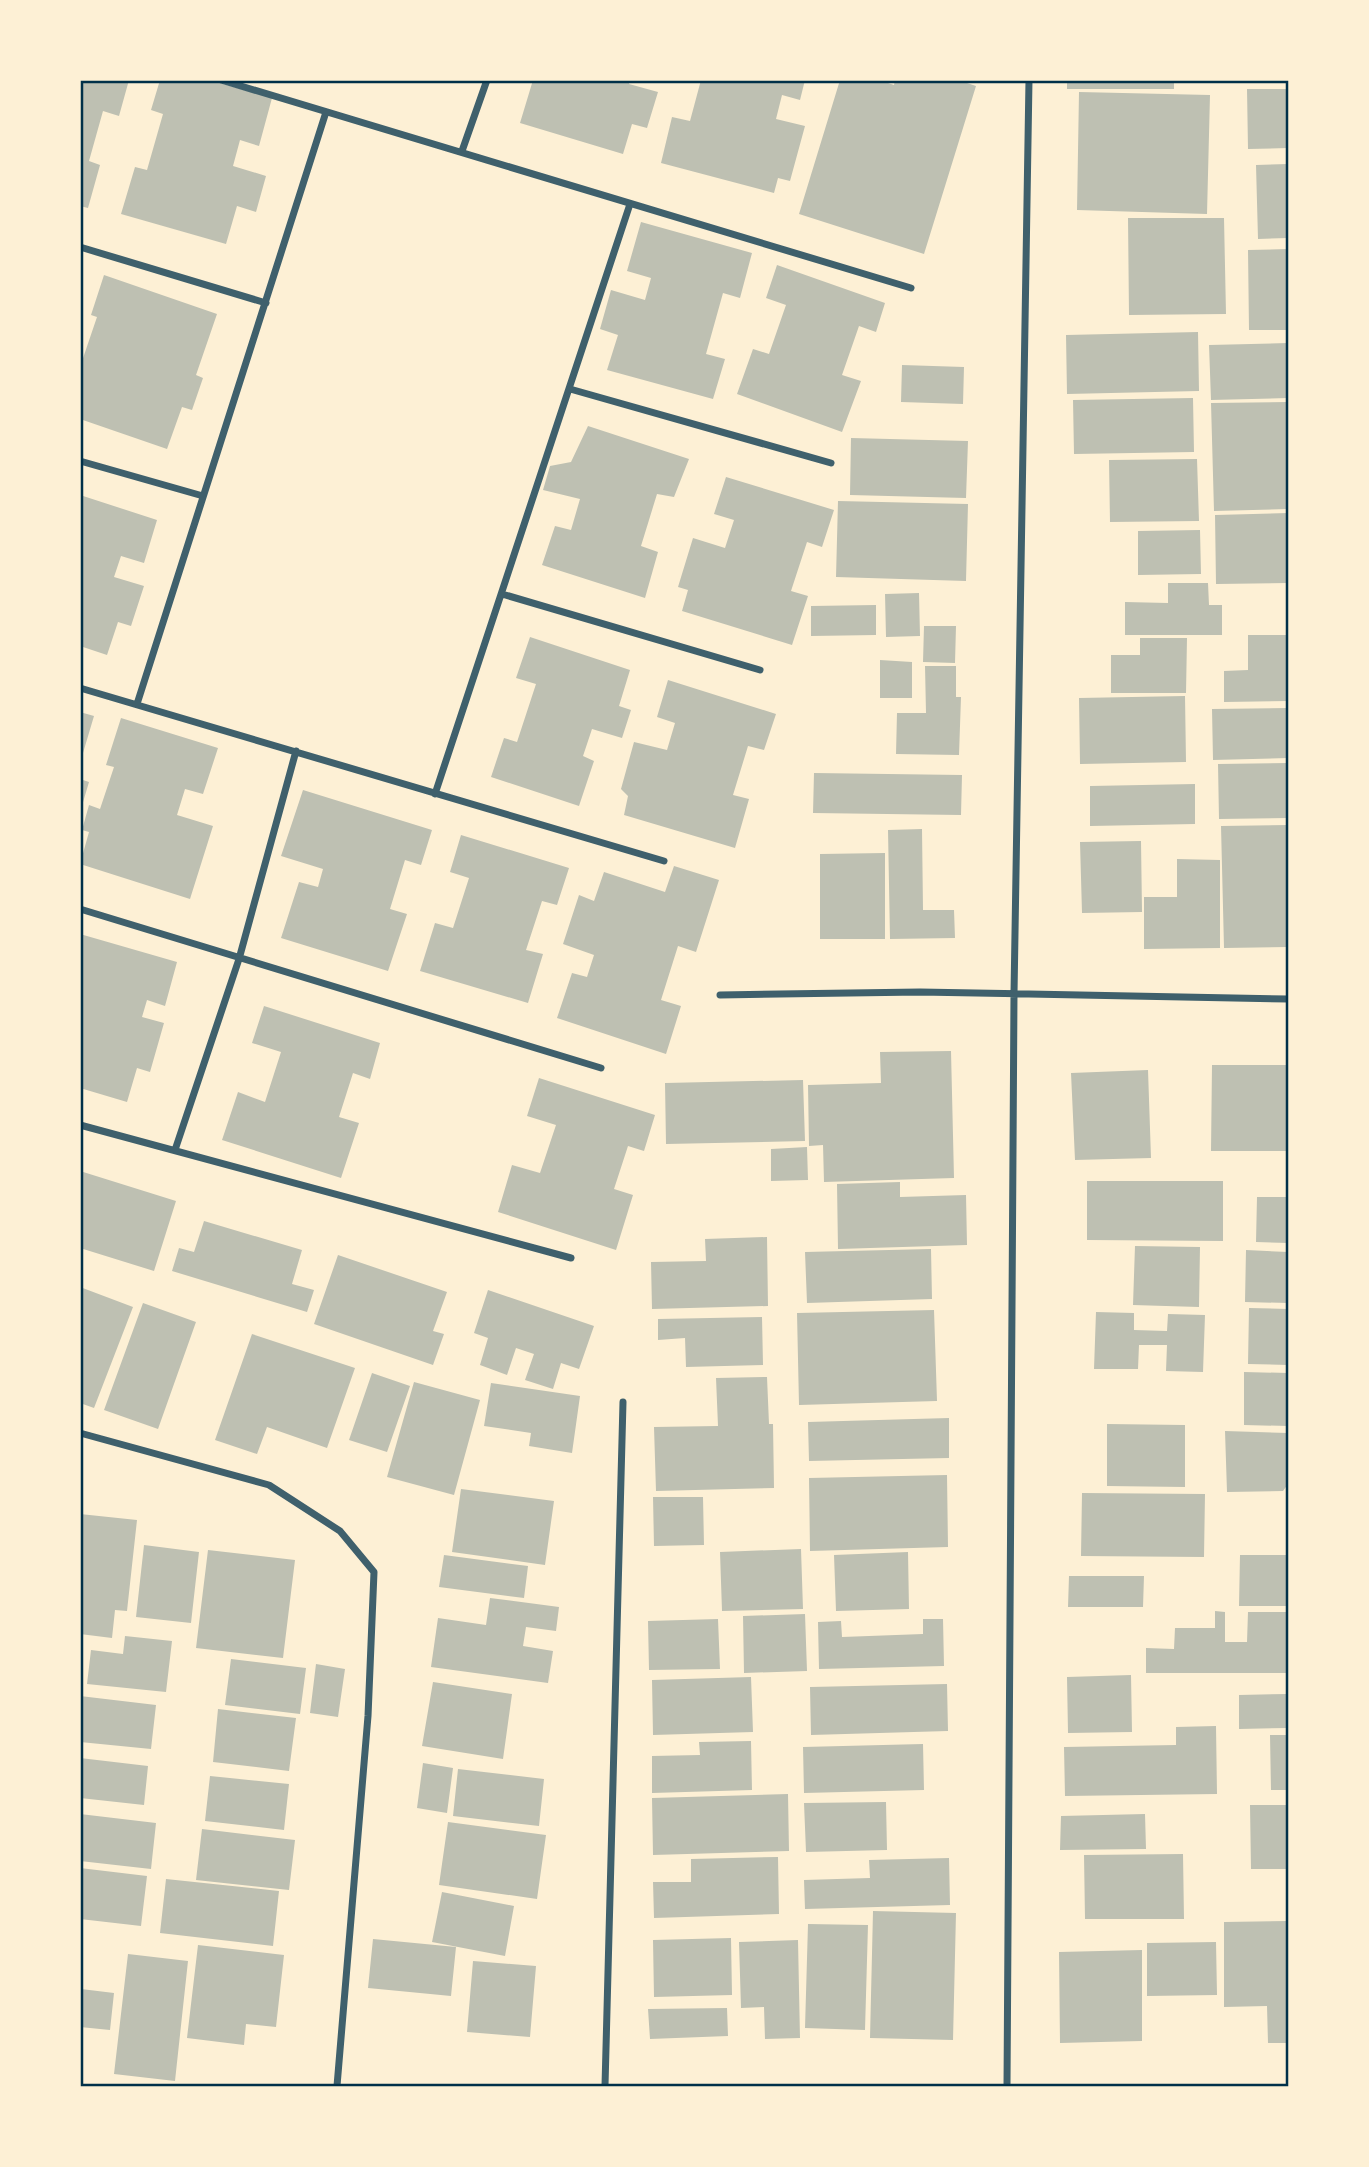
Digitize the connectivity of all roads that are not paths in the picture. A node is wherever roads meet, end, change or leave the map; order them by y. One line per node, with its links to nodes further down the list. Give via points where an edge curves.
1 (221, 80): 4 (street)
2 (487, 80): 5 (street)
3 (1029, 80): 23 (street)
4 (326, 112): 5 (street); 9 (street)
5 (462, 151): 6 (street)
6 (630, 204): 8 (street); 10 (street)
7 (80, 247): 9 (street)
8 (911, 288)
9 (266, 303): 13 (street)
10 (570, 389): 12 (street); 14 (street)
11 (80, 461): 13 (street)
12 (831, 463)
13 (203, 496): 17 (street)
14 (502, 594): 15 (street); 19 (street)
15 (760, 670)
16 (80, 688): 17 (street)
17 (137, 704): 18 (street)
18 (296, 751): 19 (street); 22 (street)
19 (435, 794): 20 (street)
20 (664, 861)
21 (80, 909): 22 (street)
22 (239, 959): 26 (street); 28 (street)
23 (1014, 994): 24 (street); 25 (street); 34 (street)
24 (720, 995)
25 (1289, 999)
26 (601, 1068)
27 (80, 1125): 28 (street)
28 (175, 1150): 29 (street)
29 (571, 1258)
30 (623, 1402): 33 (street)
31 (80, 1433): 32 (street, via 268,1485 340,1531 373,1572 368,1716)
32 (337, 2087)
33 (605, 2087)
34 (1007, 2087)

